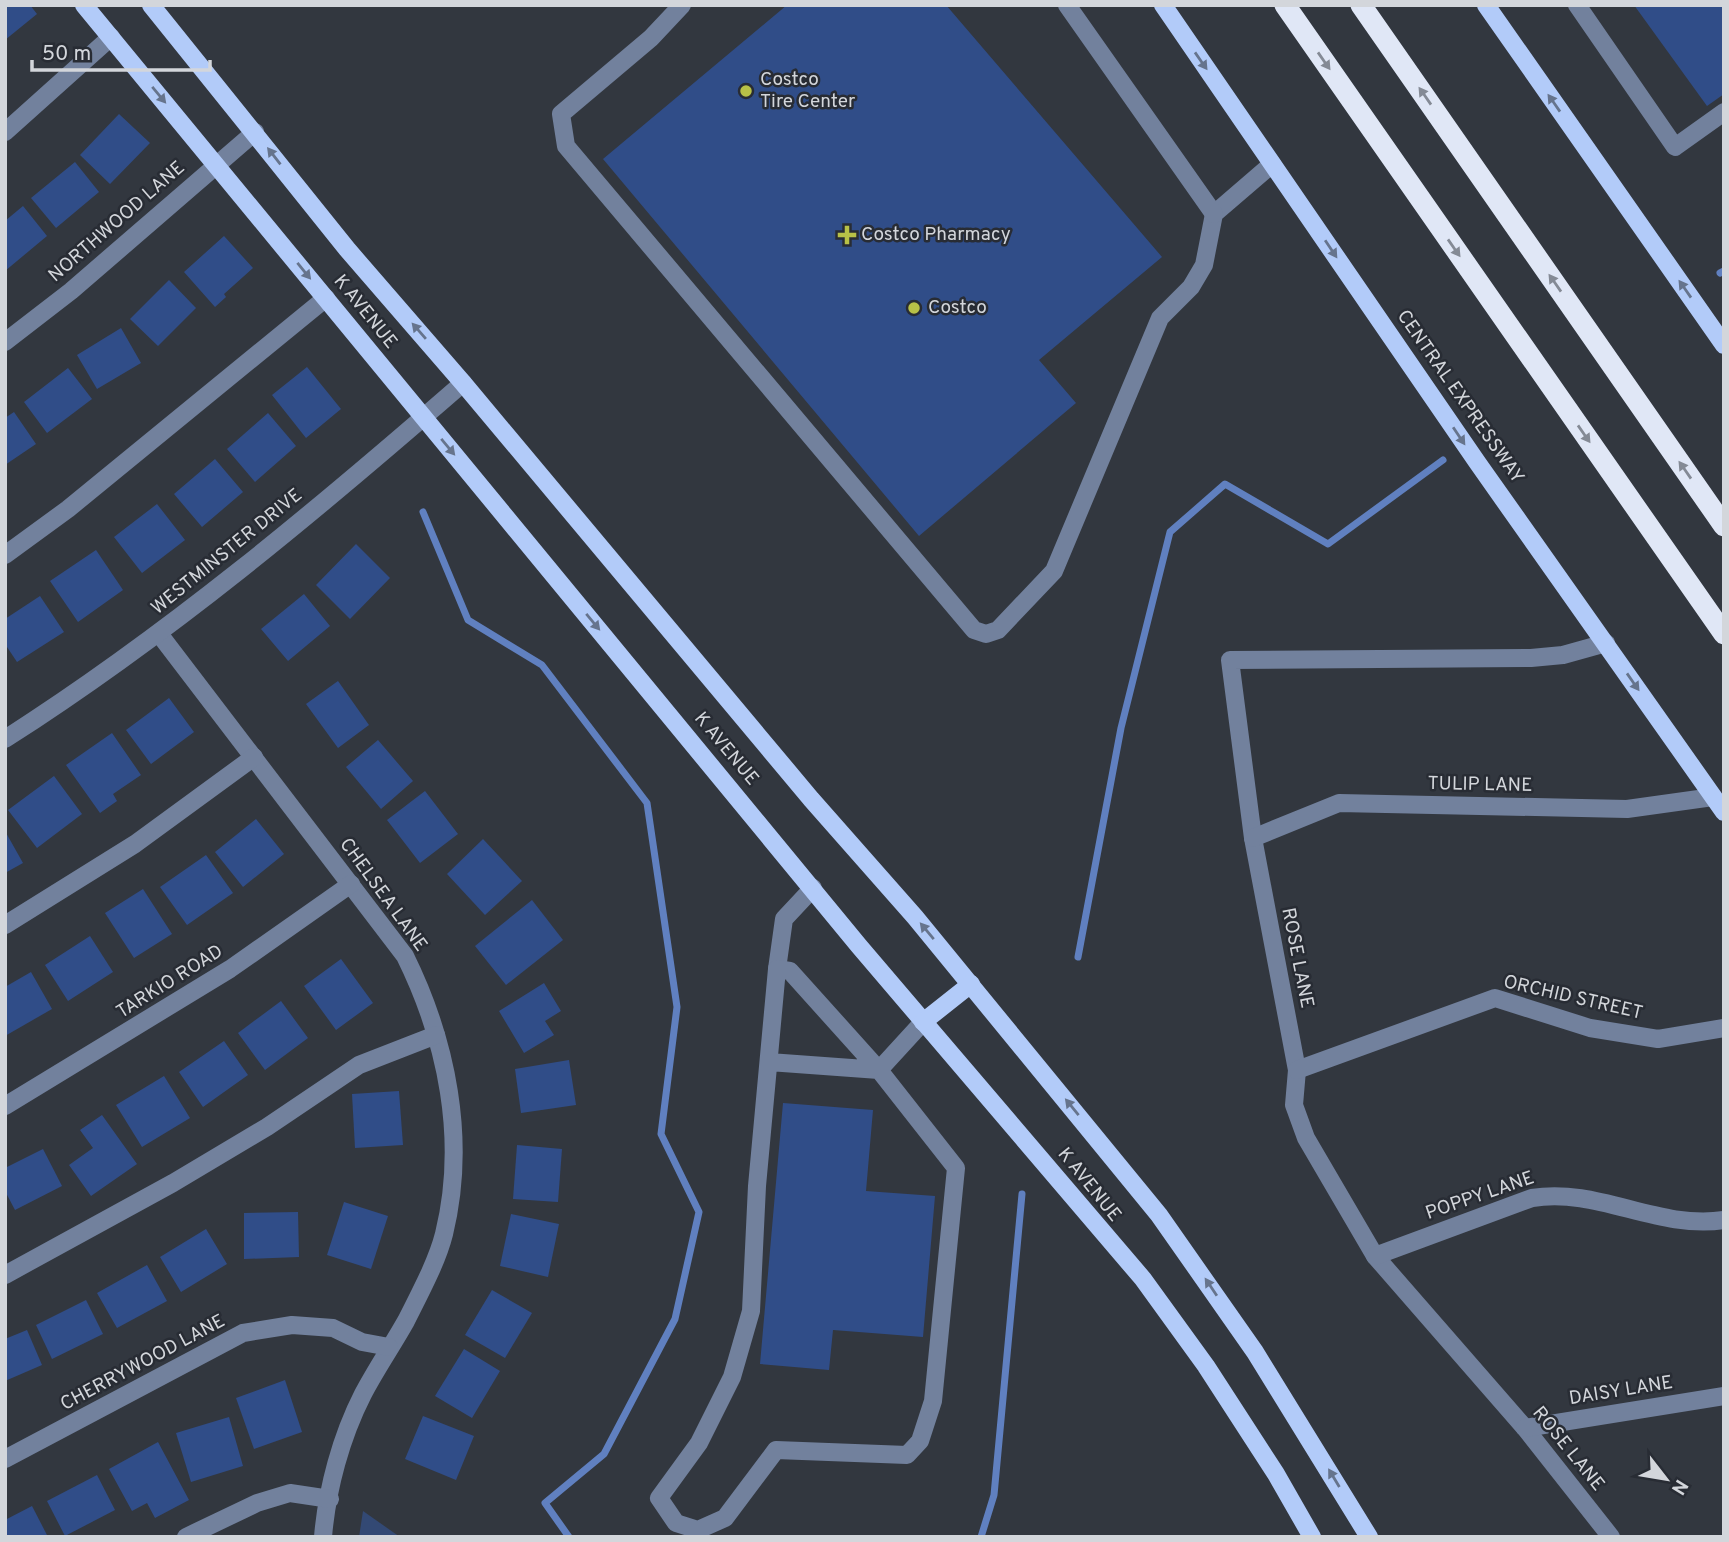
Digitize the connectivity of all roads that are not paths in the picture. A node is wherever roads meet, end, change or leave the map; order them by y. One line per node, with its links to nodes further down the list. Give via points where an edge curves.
1 (84, 5): 10 (main road, K AVENUE)
2 (151, 5): 13 (main road, K AVENUE)
3 (682, 5): 16 (street, via 651,38 561,114 566,146 974,631 998,630 1054,571 1160,318 1191,287 1204,265)
4 (1067, 5): 16 (street)
5 (1163, 5): 15 (main road, CENTRAL EXPRESSWAY, one-way to 15)
6 (1285, 5): 24 (highway, one-way to 24)
7 (1361, 5): 22 (highway, one-way to 7)
8 (1486, 5): 19 (main road, one-way to 8)
9 (1577, 5): 11 (street, via 1675,147)
10 (111, 37): 12 (street); 14 (main road, K AVENUE, one-way to 14)
11 (1724, 112)
12 (5, 132)
13 (255, 132): 14 (street, NORTHWOOD LANE); 20 (main road, K AVENUE, one-way to 13, via 347,249)
14 (216, 163): 17 (main road, K AVENUE, one-way to 17); 18 (street, NORTHWOOD LANE, via 71,291)
15 (1272, 164): 16 (street); 26 (main road, CENTRAL EXPRESSWAY, one-way to 26)
16 (1214, 214)
17 (326, 298): 21 (main road, K AVENUE); 23 (street, via 88,494)
18 (5, 342)
19 (1724, 345)
20 (463, 383): 21 (street, WESTMINSTER DRIVE); 36 (main road, K AVENUE, one-way to 20)
21 (424, 417): 25 (street, WESTMINSTER DRIVE); 33 (main road, K AVENUE, one-way to 33)
22 (1724, 526)
23 (5, 555)
24 (1724, 634)
25 (160, 635): 27 (street, WESTMINSTER DRIVE); 28 (street, CHELSEA LANE)
26 (1606, 643): 29 (main road, CENTRAL EXPRESSWAY, one-way to 29); 31 (street, ROSE LANE, via 1531,658 1230,660)
27 (5, 739)
28 (254, 758): 32 (street, CHELSEA LANE); 34 (street, via 135,844)
29 (1713, 797): 30 (main road, CENTRAL EXPRESSWAY); 31 (street, TULIP LANE, via 1627,809 1339,803)
30 (1724, 812)
31 (1253, 838): 42 (street, ROSE LANE)
32 (351, 884): 39 (street, CHELSEA LANE, via 405,956 426,999); 43 (street, TARKIO ROAD, via 230,969)
33 (813, 888): 35 (street, via 784,919); 37 (main road, K AVENUE)
34 (5, 925)
35 (776, 970): 40 (street); 41 (street, via 790,971)
36 (971, 984): 37 (main road); 55 (main road, K AVENUE, one-way to 36, via 1262,1363 1159,1215)
37 (923, 1022): 41 (street); 54 (main road, K AVENUE, via 1143,1279 1206,1366)
38 (1724, 1028): 42 (street, ORCHID STREET, via 1658,1039 1590,1028 1495,998)
39 (436, 1035): 46 (street, via 359,1065 173,1183); 47 (street, CHELSEA LANE, via 454,1136 452,1195 443,1237 405,1322)
40 (769, 1062): 41 (street); 41 (street, via 751,1311 732,1377 699,1443 659,1498 677,1523 698,1530 725,1518 776,1450 907,1455 920,1441 933,1401 956,1168)
41 (879, 1070)
42 (1297, 1070): 45 (street, ROSE LANE, via 1294,1105 1306,1138)
43 (5, 1106)
44 (1724, 1220): 45 (street, POPPY LANE, via 1708,1223 1633,1213 1604,1202 1552,1195 1532,1198)
45 (1376, 1256): 49 (street, ROSE LANE)
46 (5, 1275)
47 (388, 1347): 50 (street, CHERRYWOOD LANE, via 362,1342 333,1328 292,1325 243,1333); 51 (street, CHELSEA LANE, via 361,1397 340,1451)
48 (1724, 1395): 49 (street, DAISY LANE)
49 (1525, 1428): 56 (street, ROSE LANE)
50 (5, 1459)
51 (330, 1500): 52 (street, via 290,1493 257,1503); 53 (street, CHELSEA LANE)
52 (186, 1537)
53 (323, 1537)
54 (1312, 1537)
55 (1369, 1537)
56 (1611, 1537)

